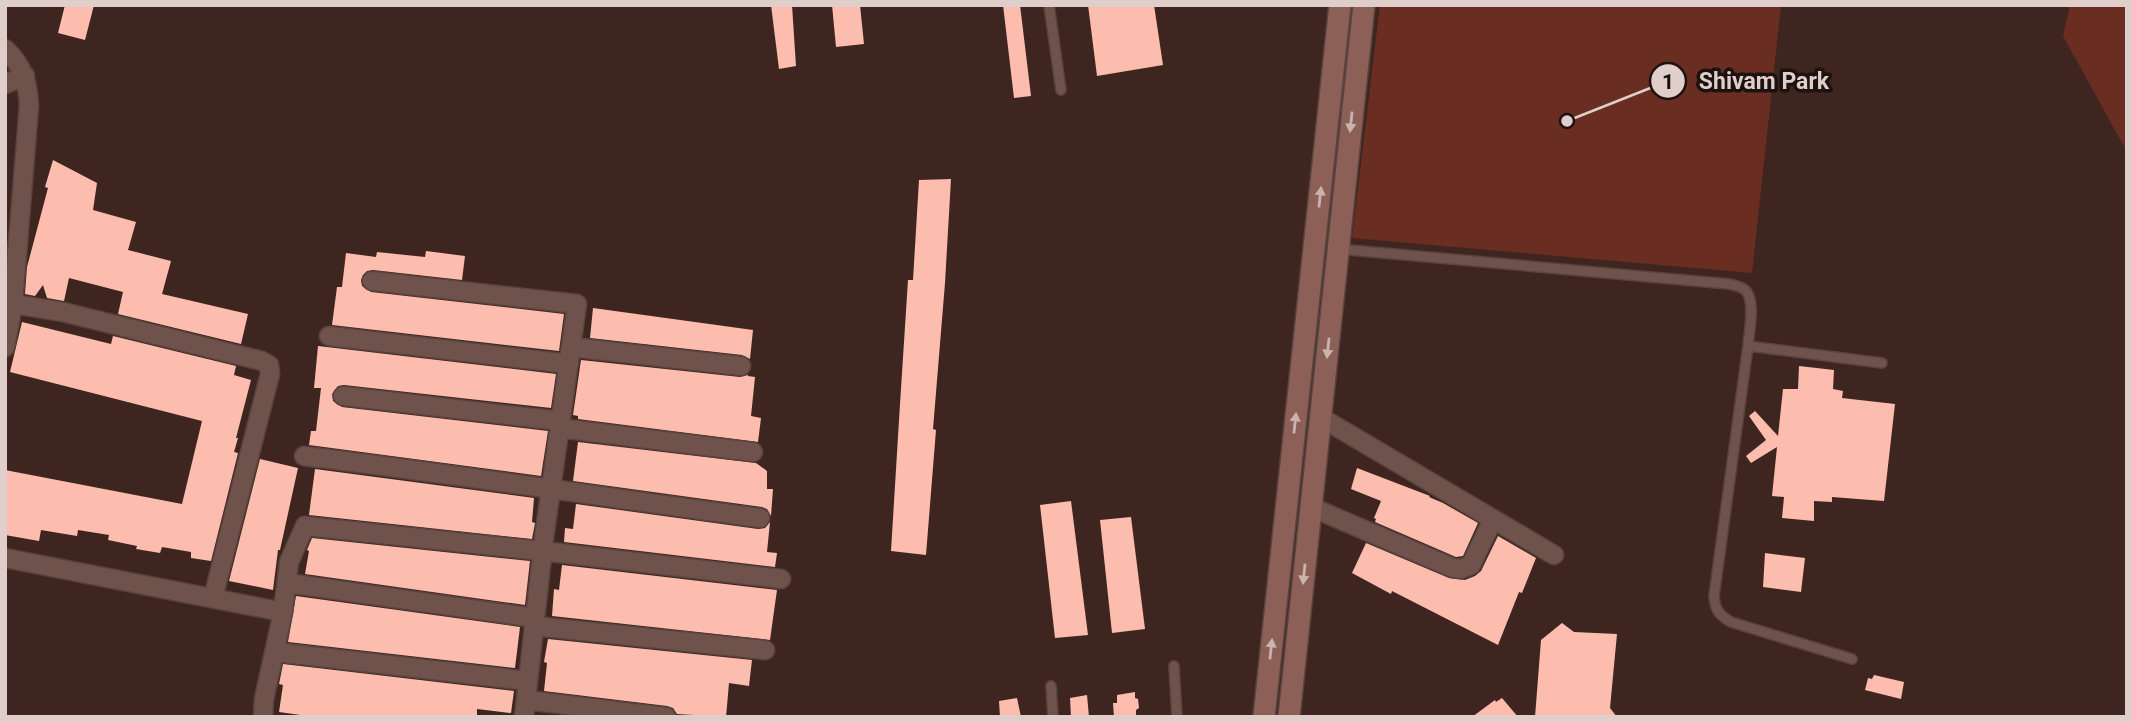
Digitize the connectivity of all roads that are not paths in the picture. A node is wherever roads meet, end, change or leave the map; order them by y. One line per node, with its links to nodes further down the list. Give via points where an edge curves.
1 (1049, 5): 9 (lane)
2 (1340, 5): 6 (street)
3 (1364, 5): 7 (street)
4 (5, 49): 5 (street)
5 (25, 76): 8 (street); 12 (street, via 29,106)
6 (1332, 79): 7 (street); 47 (street, one-way to 6)
7 (1355, 82): 10 (street, one-way to 10)
8 (5, 84)
9 (1061, 90)
10 (1338, 249): 15 (lane, via 1729,284 1749,296); 20 (street, one-way to 20)
11 (372, 281): 16 (street, via 577,304)
12 (13, 304): 14 (street); 33 (street, via 63,312 269,365 268,386)
13 (329, 337): 16 (street)
14 (5, 346)
15 (1748, 346): 17 (lane); 38 (lane, via 1714,607 1731,622)
16 (570, 356): 18 (street); 21 (street)
17 (1882, 363)
18 (741, 366)
19 (343, 396): 21 (street)
20 (1320, 417): 25 (street); 27 (street)
21 (559, 424): 22 (street); 24 (street)
22 (753, 452)
23 (303, 456): 24 (street)
24 (551, 490): 26 (street); 28 (street)
25 (1311, 507): 27 (street, via 1461,569 1471,565); 48 (street, one-way to 48)
26 (760, 518)
27 (1493, 519): 29 (street)
28 (542, 551): 31 (street); 32 (street, via 305,526 289,562); 35 (street)
29 (1555, 555)
30 (5, 558): 33 (street)
31 (781, 579)
32 (286, 583): 34 (street); 35 (street)
33 (213, 598): 34 (street)
34 (283, 612): 37 (street)
35 (534, 622): 36 (street); 40 (street)
36 (765, 650)
37 (276, 652): 40 (street); 43 (street)
38 (1852, 659)
39 (1174, 666): 46 (lane)
40 (528, 681): 42 (street)
41 (1051, 686): 45 (lane)
42 (525, 708): 44 (street)
43 (264, 717)
44 (666, 717)
45 (1053, 717)
46 (1177, 717)
47 (1264, 717)
48 (1289, 717)

